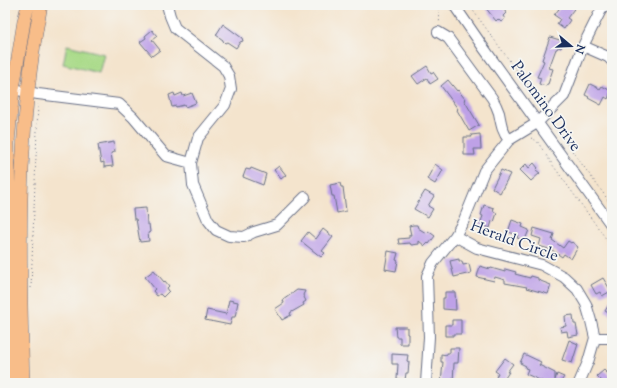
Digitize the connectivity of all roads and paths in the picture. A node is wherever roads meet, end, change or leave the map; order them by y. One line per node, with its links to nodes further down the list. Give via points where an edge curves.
1 (28, 5): 11 (main road)
2 (41, 5): 12 (main road, via 34,39)
3 (167, 5): 17 (street, via 176,28 223,66 229,76 231,89 225,104 198,138)
4 (436, 5): 8 (path, via 440,17)
5 (469, 5): 13 (path)
6 (607, 5): 9 (street, via 601,10)
7 (456, 6): 14 (street, Palomino Drive)
8 (438, 32): 16 (street, via 448,38 492,98 497,106 505,136)
9 (583, 46): 10 (street); 13 (street, via 564,96)
10 (612, 61)
11 (9, 88): 12 (street); 26 (main road)
12 (32, 93): 17 (street, via 119,104 166,156); 23 (path, via 38,106); 27 (main road, via 21,183)
13 (546, 114): 14 (street); 19 (path)
14 (538, 122): 15 (street); 20 (street, Palomino Drive)
15 (519, 134): 16 (street); 22 (path, via 537,141)
16 (509, 140): 21 (street, via 484,171)
17 (191, 163): 18 (street, via 193,185 208,220 216,230 229,236 244,237 277,225)
18 (305, 197)
19 (612, 208)
20 (612, 226)
21 (455, 236): 24 (street, Herald Circle, via 477,248 542,265 564,277 577,289 586,304); 28 (street, via 433,263 427,276 429,337)
22 (612, 247)
23 (31, 291)
24 (595, 338): 25 (street); 29 (street, Herald Circle)
25 (612, 338)
26 (11, 383)
27 (23, 383)
28 (426, 383)
29 (579, 383)

